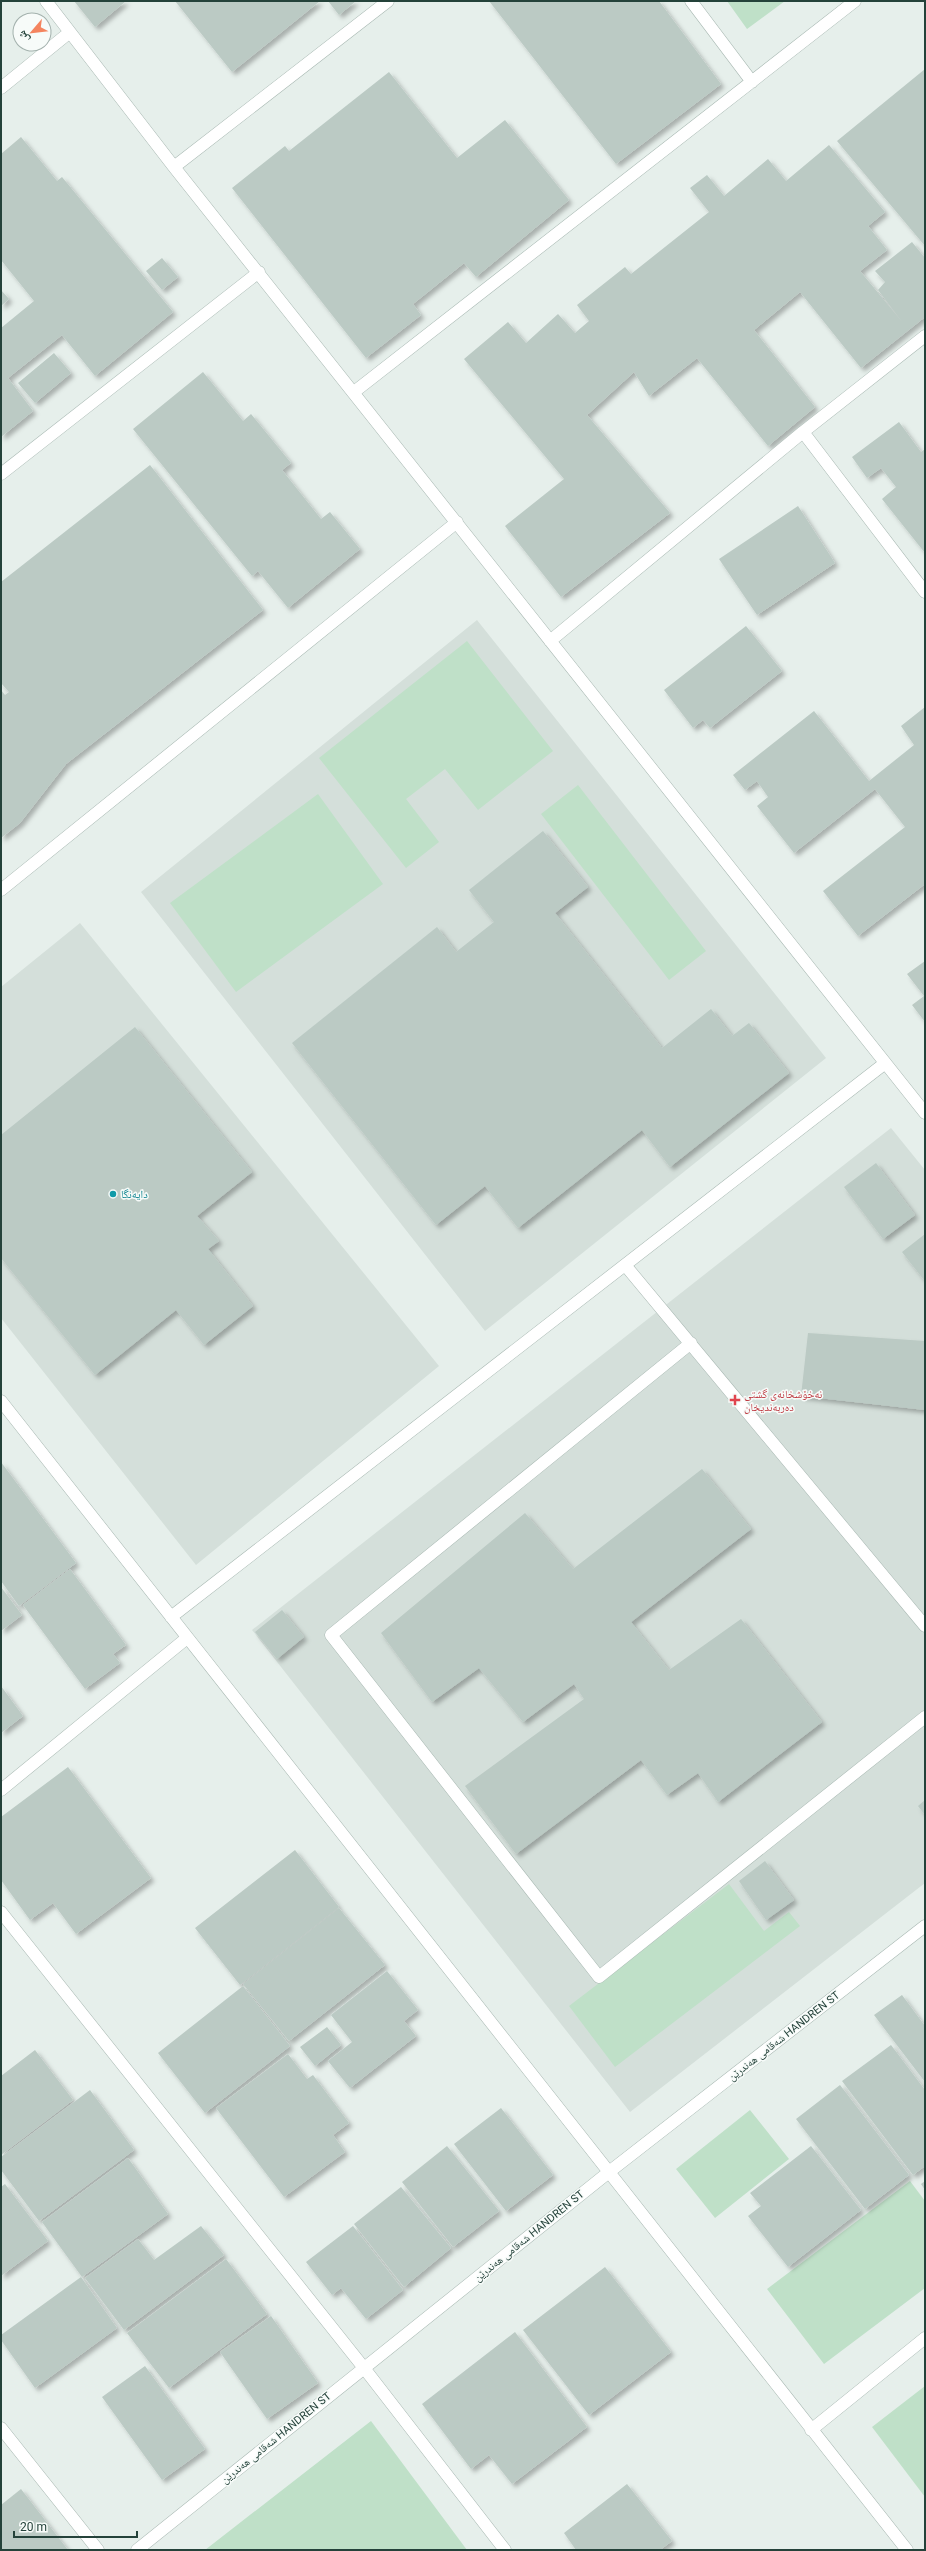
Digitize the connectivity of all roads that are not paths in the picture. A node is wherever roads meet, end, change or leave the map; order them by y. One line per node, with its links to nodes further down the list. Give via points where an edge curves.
1 (46, 1): 5 (street)
2 (388, 1): 8 (street)
3 (691, 1): 6 (street)
4 (855, 1): 6 (street)
5 (70, 32): 7 (street); 8 (street)
6 (752, 82): 11 (street)
7 (1, 88)
8 (174, 166): 9 (street)
9 (259, 272): 11 (street); 13 (street)
10 (925, 336): 12 (street)
11 (354, 392): 14 (street)
12 (803, 432): 15 (street); 16 (street)
13 (1, 474)
14 (457, 522): 16 (street); 17 (street)
15 (925, 592)
16 (550, 641): 18 (street)
17 (1, 890)
18 (884, 1064): 19 (street); 20 (street)
19 (925, 1113)
20 (625, 1265): 21 (street); 23 (street)
21 (691, 1343): 24 (street); 26 (street, via 331,1636 599,1977)
22 (1, 1401): 23 (street)
23 (171, 1617): 25 (street)
24 (925, 1626)
25 (187, 1638): 27 (street); 30 (street)
26 (925, 1717)
27 (1, 1790)
28 (1, 1912): 32 (street)
29 (925, 1926): 30 (street, شەقامی هەندرێن HANDREN ST)
30 (609, 2172): 32 (street, شەقامی هەندرێن HANDREN ST); 34 (street)
31 (925, 2338): 34 (street)
32 (364, 2368): 36 (street, شەقامی هەندرێن HANDREN ST); 37 (street)
33 (1, 2428): 35 (street)
34 (811, 2430): 38 (street)
35 (98, 2550)
36 (137, 2550)
37 (505, 2550)
38 (907, 2550)

